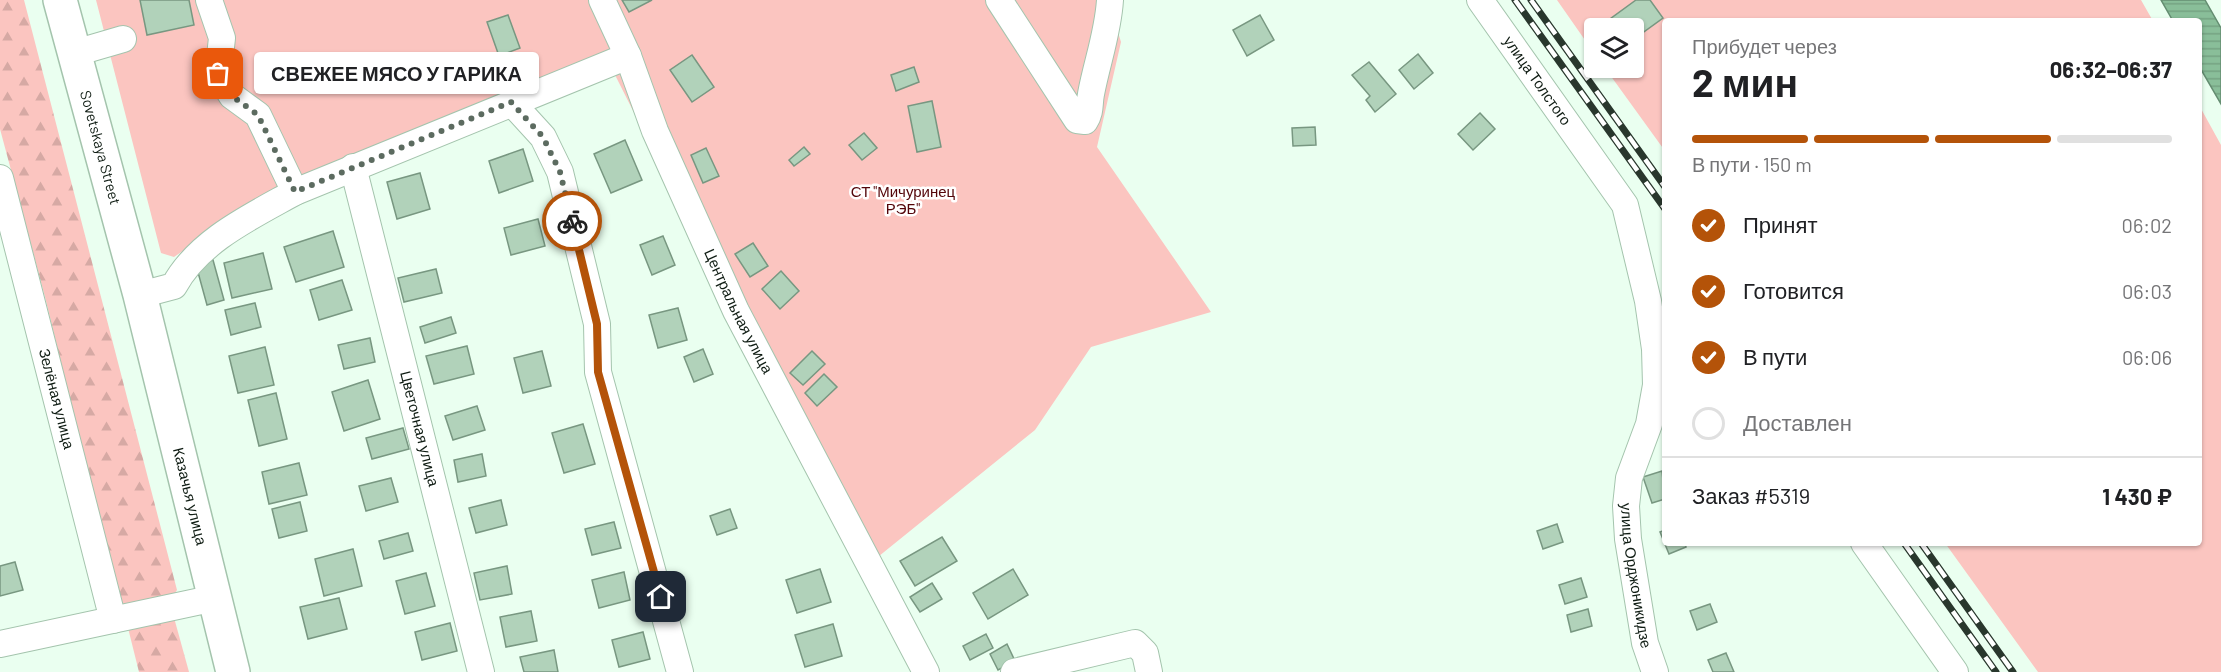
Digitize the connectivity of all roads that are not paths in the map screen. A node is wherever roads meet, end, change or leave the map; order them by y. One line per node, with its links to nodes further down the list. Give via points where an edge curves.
1 (60, 0): 8 (main road, Sovetskaya Street)
2 (209, 0): 13 (street, via 222,38 218,74 232,96 258,115)
3 (602, 0): 9 (street, Центральная улица)
4 (999, 0): 5 (street, via 1059,96 1077,120 1085,121 1108,31)
5 (1110, 0)
6 (1480, 0): 15 (street, улица Толстого, via 1625,205)
7 (123, 39): 8 (street)
8 (75, 53): 14 (main road, Sovetskaya Street)
9 (628, 56): 10 (street); 24 (street, Центральная улица, via 655,131 736,311)
10 (511, 102): 11 (street); 23 (street, via 543,137 560,172 597,324 598,372)
11 (356, 176): 13 (street); 22 (street, Цветочная улица)
12 (0, 178): 19 (street, Зелёная улица)
13 (295, 192): 14 (street, via 247,219 201,252 184,268 174,286)
14 (143, 308): 18 (main road, Казачья улица)
15 (1657, 309): 16 (street, улица Орджоникидзе)
16 (1657, 423): 27 (street, улица Орджоникидзе, via 1629,478 1626,506 1645,643)
17 (1866, 546): 28 (street)
18 (215, 598): 19 (street); 21 (main road, Казачья улица)
19 (113, 620): 20 (street)
20 (0, 644)
21 (233, 672)
22 (481, 672)
23 (680, 672)
24 (926, 672)
25 (1014, 672): 26 (street, via 1135,643 1145,653)
26 (1149, 672)
27 (1655, 672)
28 (1955, 672)

